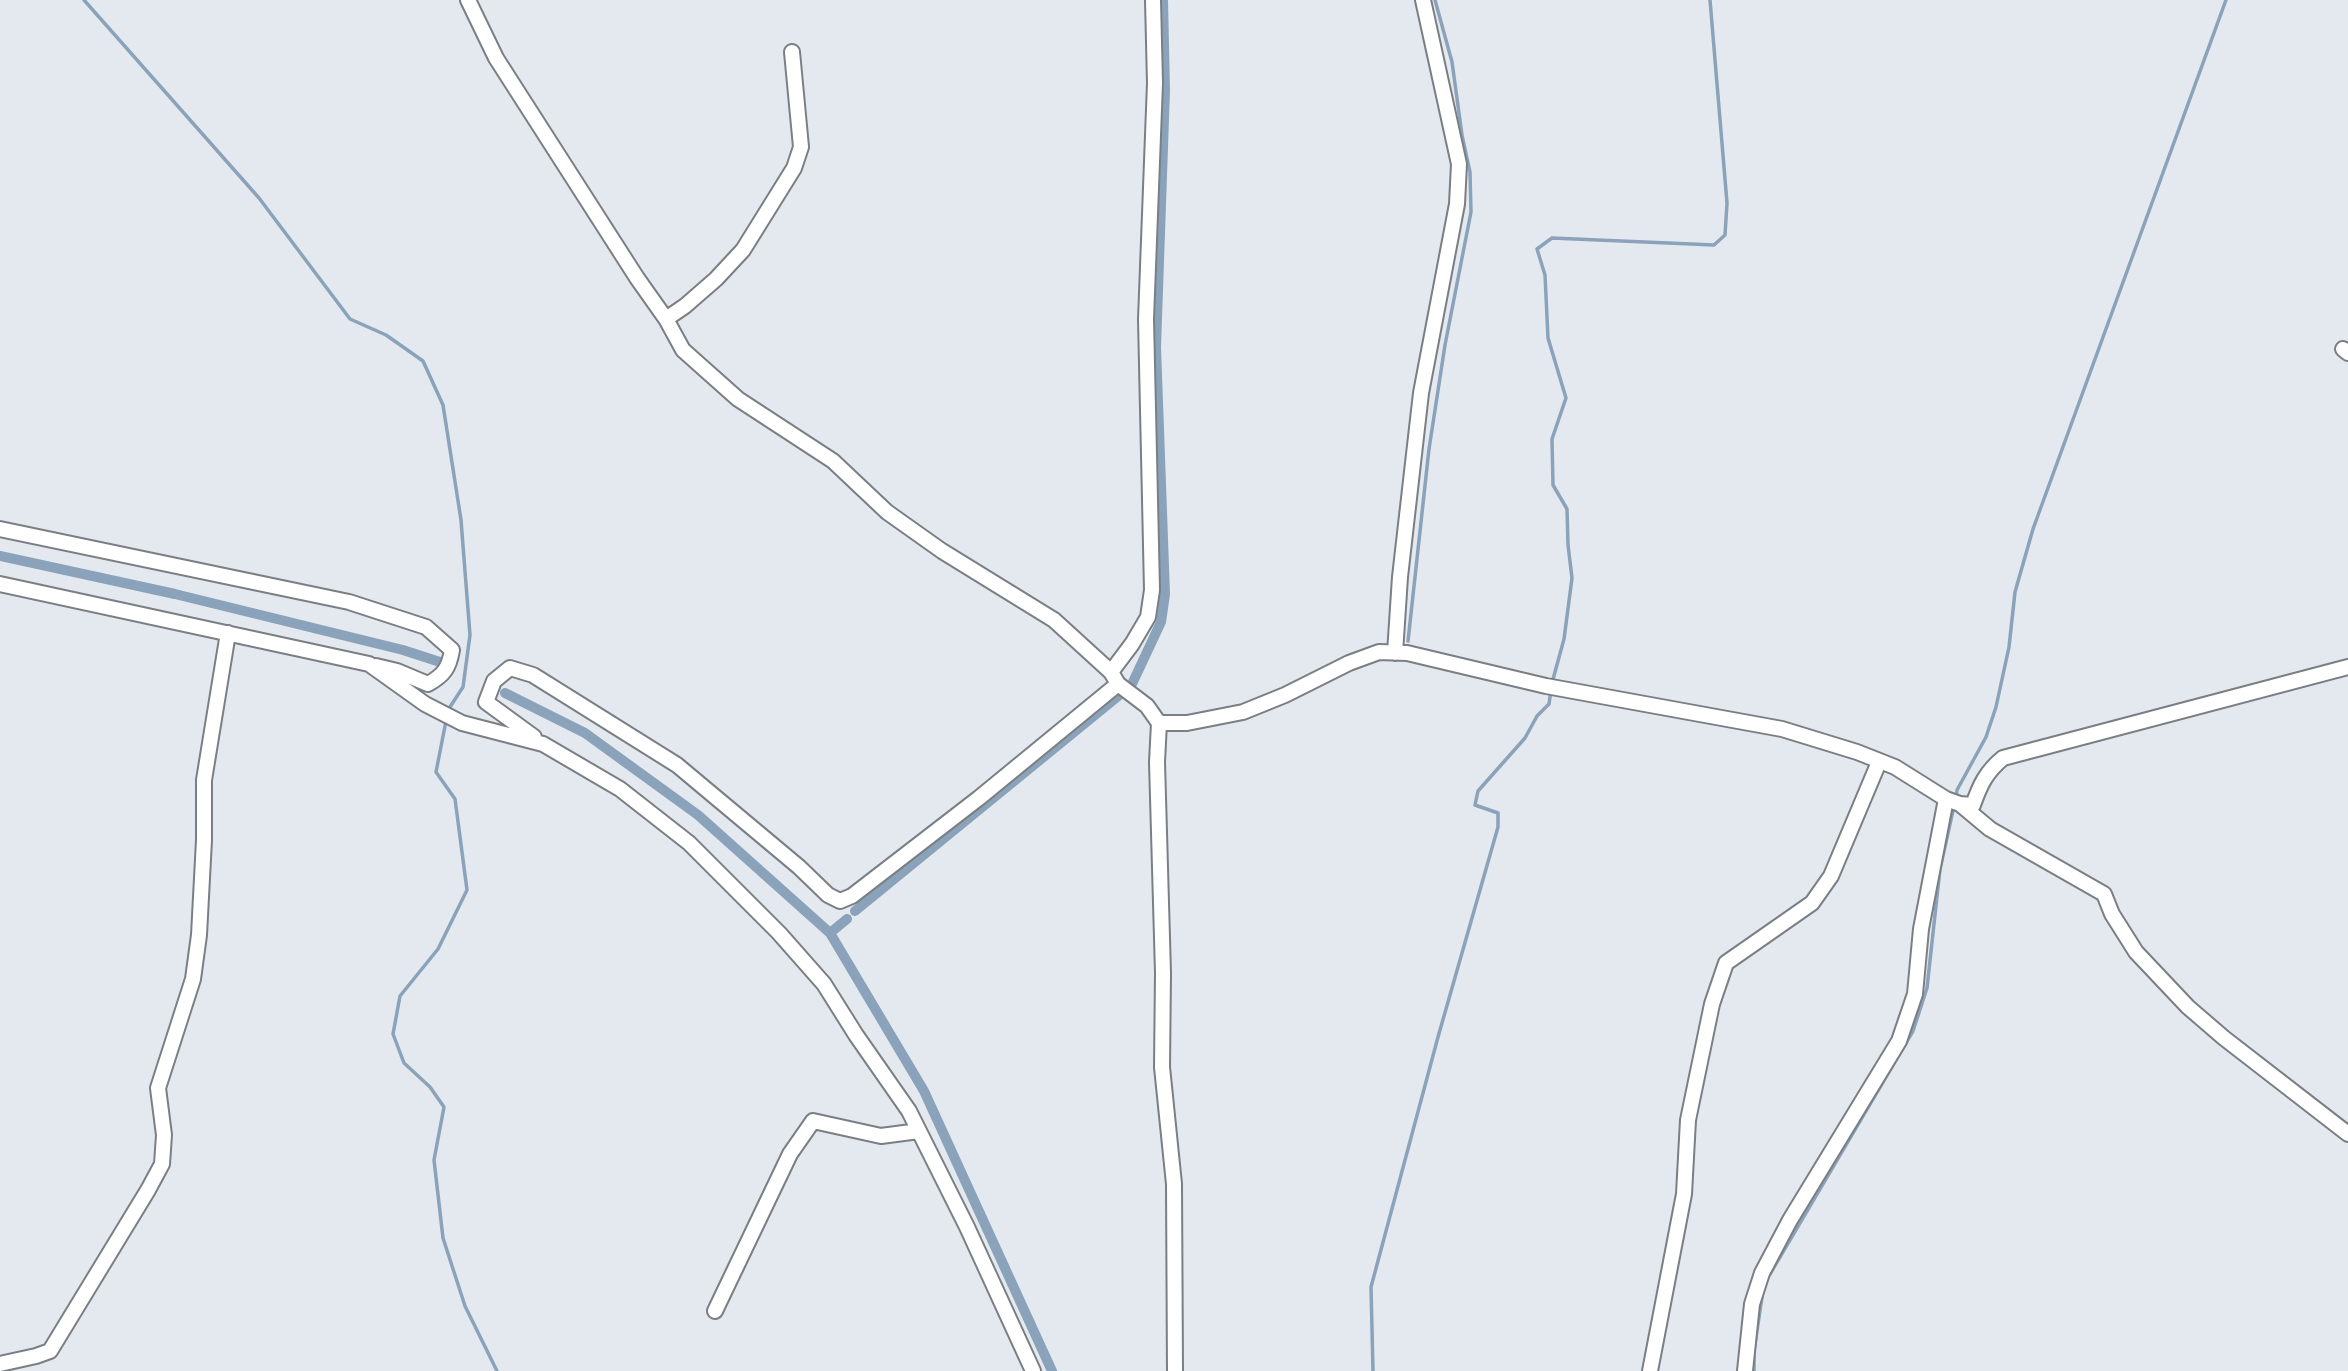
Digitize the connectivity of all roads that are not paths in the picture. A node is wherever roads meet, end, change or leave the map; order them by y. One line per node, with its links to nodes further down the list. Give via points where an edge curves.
1 (468, 0): 5 (street, via 496,58)
2 (1153, 0): 12 (street, via 1155,83 1146,320 1152,590 1148,617)
3 (1423, 0): 9 (street, via 1459,164 1457,204 1421,393)
4 (792, 52): 5 (street, via 801,147 794,168 743,250 716,279)
5 (666, 319): 12 (street, via 683,349 738,399 832,461 887,512 1054,620)
6 (0, 529): 10 (street, via 349,602 426,627 452,650 444,675 428,684)
7 (0, 584): 8 (street)
8 (228, 633): 10 (street); 20 (street, via 204,780 199,935 193,979 158,1088 164,1135 162,1164 50,1351)
9 (1395, 653): 13 (street, via 1379,652 1349,663 1243,712 1187,723); 15 (street, via 1782,729)
10 (369, 664): 14 (street, via 425,704 462,723)
11 (2348, 667): 16 (street, via 2003,758 1988,771 1973,805)
12 (1114, 678): 13 (street, via 1147,706); 14 (street, via 979,798 840,901 677,765 533,675 510,668 494,681 486,702)
13 (1159, 723): 22 (street, via 1162,1067 1174,1184)
14 (543, 744): 17 (street, via 620,789 680,835 779,933 824,984)
15 (1879, 762): 16 (street); 23 (street, via 1831,876 1812,903 1726,963 1712,1004 1688,1120 1684,1194)
16 (1953, 802): 18 (street, via 1990,829 2104,894 2136,952 2188,1007); 24 (street, via 1921,929 1915,994 1899,1041 1762,1273 1752,1304)
17 (919, 1131): 19 (street, via 881,1136 813,1121 790,1154); 21 (street)
18 (2348, 1134)
19 (715, 1311)
20 (0, 1364)
21 (1033, 1371)
22 (1175, 1371)
23 (1650, 1371)
24 (1745, 1371)

